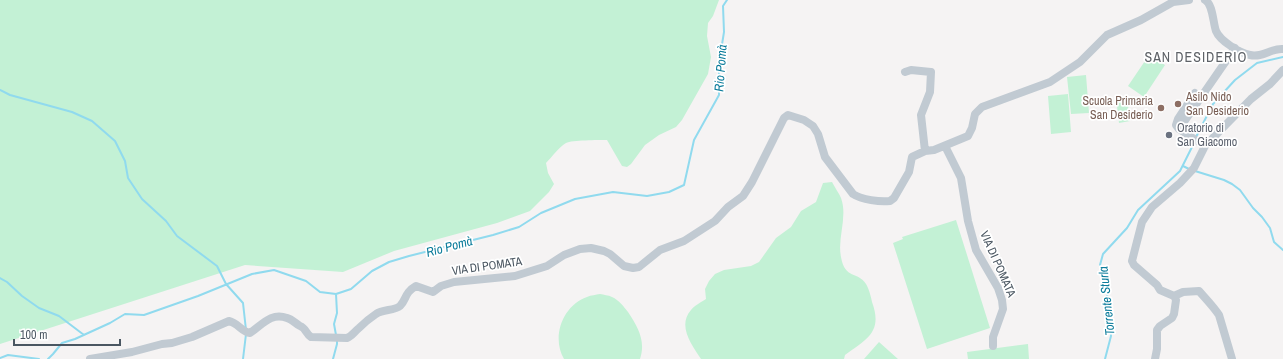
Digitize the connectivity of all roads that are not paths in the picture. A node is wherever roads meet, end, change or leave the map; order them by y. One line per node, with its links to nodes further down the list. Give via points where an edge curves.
1 (1189, 0): 10 (street, VIA DI POMATA, via 1173,2 1107,35 1066,72 1040,86 982,107 975,114 968,136)
2 (1205, 0): 3 (street, via 1209,4 1216,32)
3 (1234, 48): 4 (street, via 1256,56); 8 (street)
4 (1283, 49)
5 (1283, 70): 9 (street)
6 (905, 72): 11 (street, via 931,72 930,92 921,115)
7 (1195, 93): 8 (street, via 1178,119 1176,125)
8 (1179, 129): 9 (street)
9 (1202, 144): 12 (street, via 1193,170 1150,206 1142,222 1132,262 1160,290)
10 (944, 146): 11 (street, VIA DI POMATA); 13 (street, VIA DI POMATA, via 962,178 968,221 976,250 998,288 1003,304 993,336)
11 (925, 151): 14 (street, VIA DI POMATA, via 912,157 909,172 892,200 882,201 857,196 825,157 813,126 787,115 743,196 709,226 684,241 660,250 639,267 624,266 604,251 580,249 547,266 515,276 454,282 433,292 416,286 408,292 400,306 376,314 351,337 344,339 308,336 301,326 277,316 267,319 250,333 229,321 172,343)
12 (1174, 296): 15 (street, via 1176,300 1173,316 1157,330); 16 (street, via 1197,290 1209,301 1219,314)
13 (993, 346)
14 (90, 359)
15 (1155, 359)
16 (1232, 359)

